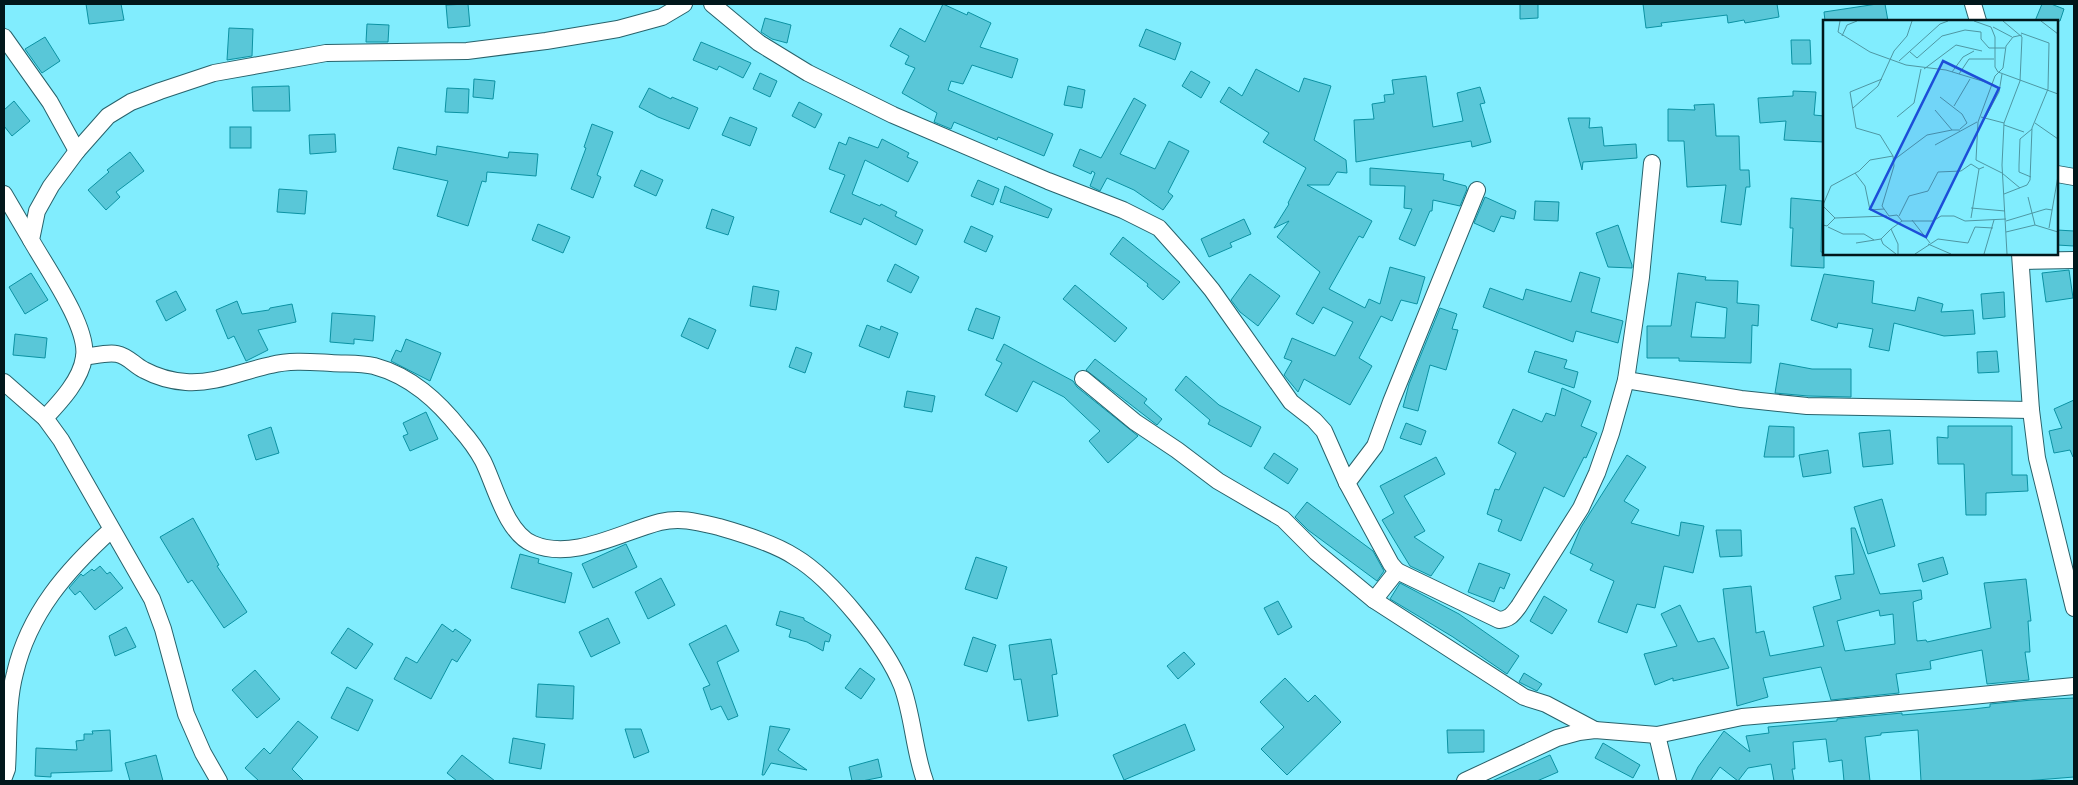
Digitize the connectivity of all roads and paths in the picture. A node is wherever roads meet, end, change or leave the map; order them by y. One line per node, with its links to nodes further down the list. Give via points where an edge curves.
1 (684, 4): 6 (street, via 662,17 618,29 546,41 458,52 326,53 214,73 131,102 108,116)
2 (712, 4): 21 (street, via 759,43 808,73 893,115 1159,228 1212,290 1291,402 1324,431)
3 (1972, 4): 4 (street)
4 (1978, 20)
5 (4, 37): 6 (street, via 50,102)
6 (77, 151): 12 (street, via 37,211)
7 (1652, 163): 17 (street)
8 (2058, 174): 9 (street)
9 (2074, 177)
10 (1477, 190): 21 (street, via 1391,402 1381,435)
11 (4, 194): 12 (street)
12 (31, 240): 15 (street, via 76,318 83,337)
13 (2021, 258): 14 (street); 19 (street)
14 (2074, 260)
15 (84, 357): 20 (street, via 71,386); 31 (street, via 114,353 166,379 187,382 232,377 294,361 372,366 418,386 463,431 482,460 505,511 529,542 544,548 566,549 659,523 692,520 736,532 794,556 816,573 852,611 889,660 902,688)
16 (1082, 378): 24 (street, via 1135,422 1218,481 1283,519 1316,552)
17 (1626, 380): 19 (street, via 1807,406); 23 (street, via 1597,473 1581,508 1513,615 1499,620)
18 (4, 382): 20 (street)
19 (2031, 410): 25 (street, via 2038,458)
20 (45, 418): 22 (street)
21 (1347, 483): 23 (street)
22 (112, 530): 29 (street, via 63,578 31,625 15,673); 30 (street, via 152,600 164,629 186,714)
23 (1397, 571): 24 (street)
24 (1374, 600): 27 (street, via 1524,697 1546,704)
25 (2074, 608)
26 (2074, 686): 28 (street, via 1742,717)
27 (1595, 730): 28 (street); 32 (street, via 1557,738)
28 (1657, 735): 33 (street)
29 (4, 777)
30 (219, 781)
31 (926, 781)
32 (1465, 781)
33 (1668, 781)

